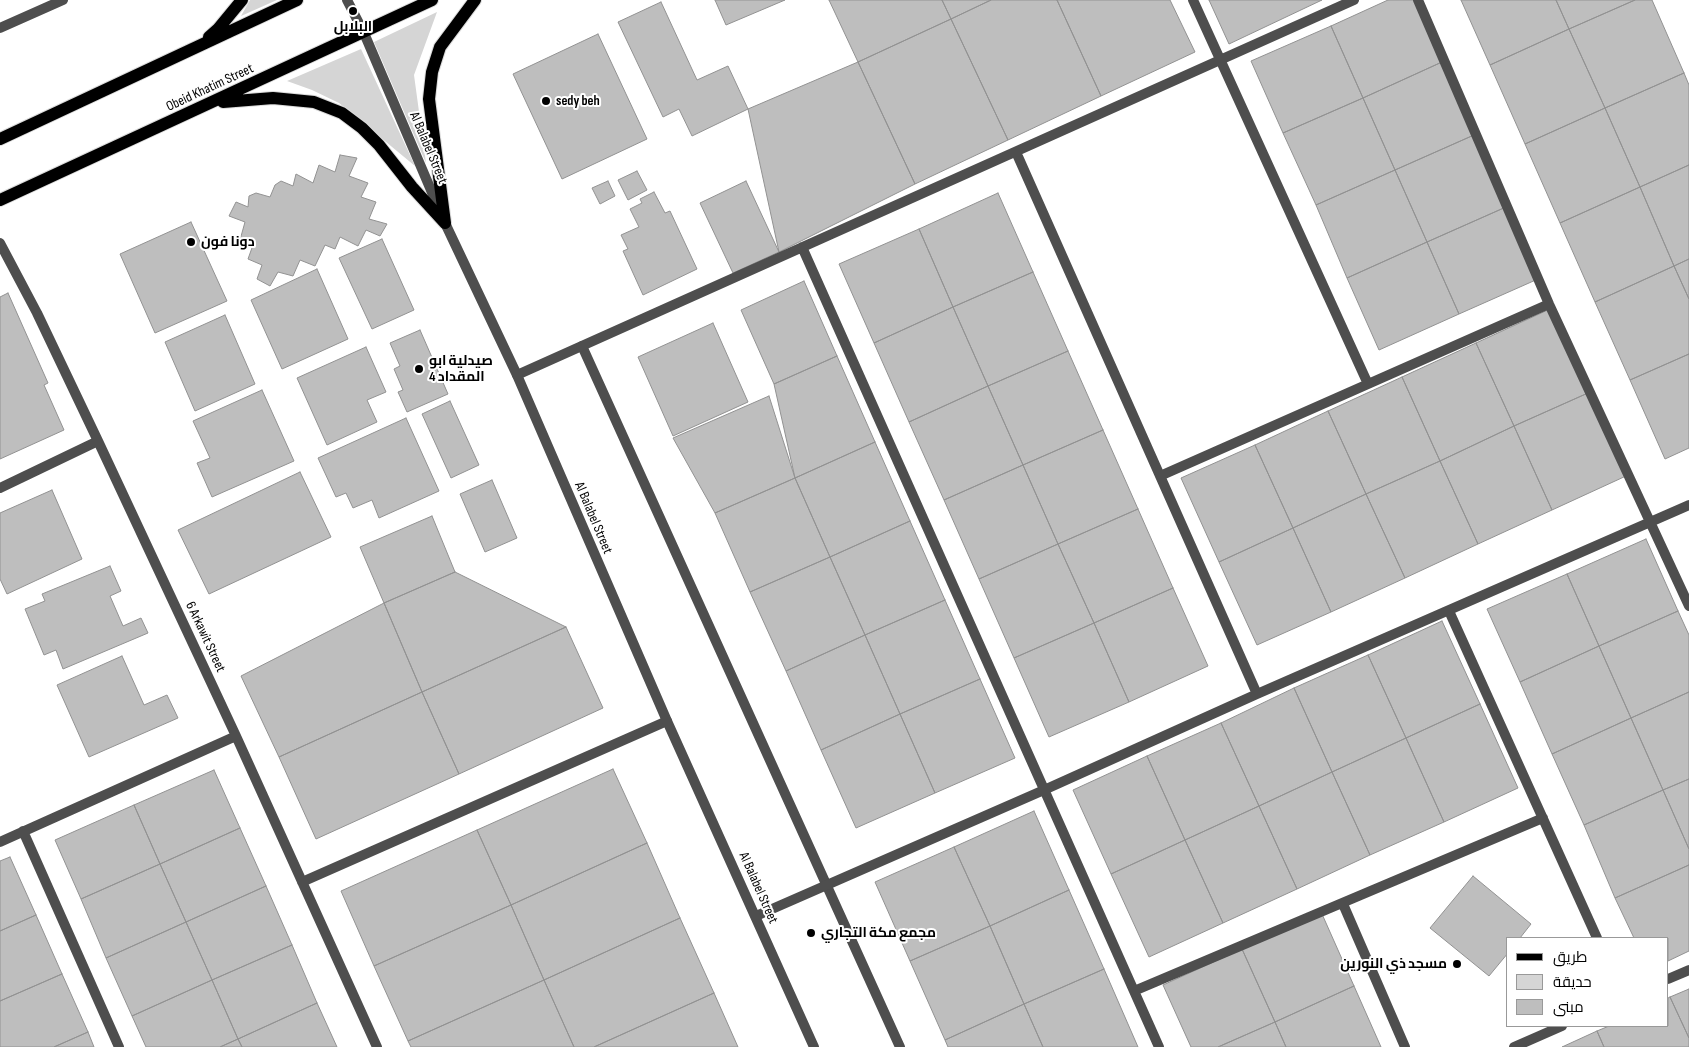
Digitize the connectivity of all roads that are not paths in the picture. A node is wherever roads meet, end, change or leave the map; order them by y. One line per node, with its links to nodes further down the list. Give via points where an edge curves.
1 (63, 0): 10 (street)
2 (242, 0): 12 (main road, via 218,29)
3 (297, 0): 12 (main road)
4 (347, 0): 11 (street, Al Balabel Street)
5 (432, 0): 11 (main road, Obeid Khatim Street)
6 (475, 0): 18 (main road, via 440,46 432,72 429,99)
7 (1192, 0): 13 (street)
8 (1354, 0): 13 (street)
9 (1418, 0): 21 (street)
10 (0, 28)
11 (364, 33): 14 (main road, Obeid Khatim Street); 18 (street, Al Balabel Street)
12 (193, 50): 15 (main road)
13 (1220, 60): 16 (street); 24 (street)
14 (214, 103): 17 (main road, Obeid Khatim Street); 18 (main road, via 273,98 314,102 342,113 379,145)
15 (0, 139)
16 (1016, 152): 20 (street); 26 (street)
17 (0, 200)
18 (445, 222): 23 (street, Al Balabel Street)
19 (0, 243): 25 (street, 6 Arkawit Street)
20 (802, 247): 22 (street); 35 (street)
21 (1550, 304): 24 (street); 29 (street)
22 (582, 346): 23 (street); 40 (street)
23 (517, 375): 33 (street, Al Balabel Street)
24 (1368, 384): 26 (street)
25 (98, 441): 27 (street); 34 (street, 6 Arkawit Street)
26 (1160, 476): 32 (street)
27 (0, 488)
28 (1689, 505): 29 (street)
29 (1652, 522): 30 (street); 31 (street)
30 (1689, 606)
31 (1448, 611): 32 (street); 36 (street)
32 (1257, 694): 35 (street)
33 (666, 721): 39 (street); 42 (street, Al Balabel Street)
34 (236, 736): 37 (street); 39 (street, 6 Arkawit Street)
35 (1044, 790): 40 (street); 46 (street)
36 (1543, 818): 41 (street); 43 (street)
37 (23, 831): 38 (street); 48 (street)
38 (0, 842)
39 (302, 882): 49 (street, 6 Arkawit Street)
40 (827, 885): 42 (street); 51 (street)
41 (1343, 904): 46 (street); 53 (street)
42 (756, 916): 50 (street, Al Balabel Street)
43 (1597, 937)
44 (1689, 970): 45 (street)
45 (1669, 979)
46 (1134, 991): 52 (street)
47 (1560, 1027): 54 (street)
48 (119, 1047)
49 (377, 1047)
50 (814, 1047)
51 (900, 1047)
52 (1159, 1047)
53 (1405, 1047)
54 (1514, 1047)

